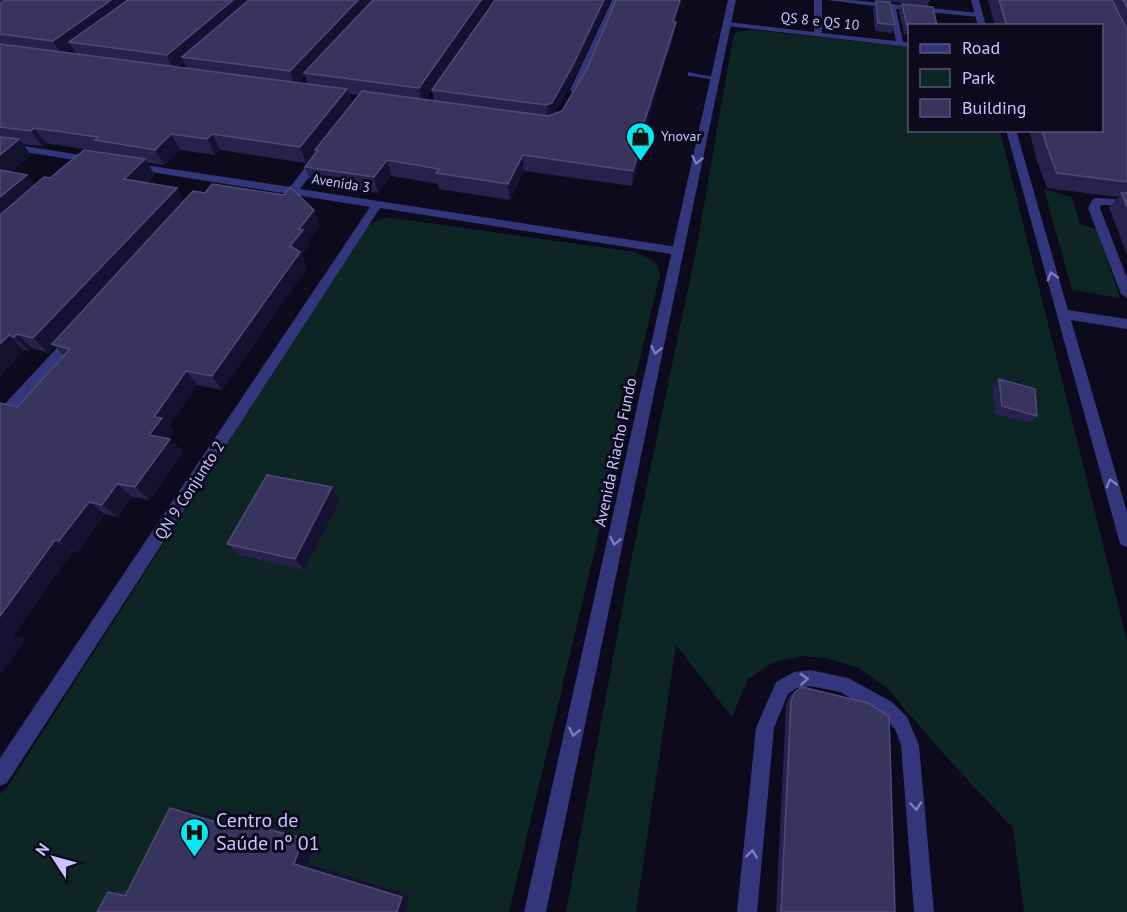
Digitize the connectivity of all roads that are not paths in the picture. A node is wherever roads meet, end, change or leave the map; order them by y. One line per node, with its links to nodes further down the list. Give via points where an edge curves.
1 (616, 0): 15 (street)
2 (732, 0): 8 (street, Avenida Riacho Fundo)
3 (818, 0): 10 (lane)
4 (831, 0): 6 (lane)
5 (975, 0): 7 (street)
6 (892, 6): 7 (lane); 11 (lane)
7 (979, 15): 9 (street)
8 (727, 24): 10 (lane, QS 8 e QS 10); 14 (street, Avenida Riacho Fundo)
9 (981, 24)
10 (818, 34): 11 (lane, QS 8 e QS 10)
11 (900, 44): 12 (lane, QS 8 e QS 10)
12 (908, 45)
13 (692, 74): 14 (lane)
14 (715, 78): 22 (street, Avenida Riacho Fundo, one-way to 22)
15 (569, 102)
16 (1012, 132): 24 (street, one-way to 16)
17 (328, 145): 19 (street)
18 (0, 146): 19 (street, Avenida 3, via 80,163 112,163 215,183)
19 (293, 190): 21 (street, Avenida 3)
20 (1127, 203): 23 (street, via 1102,200 1094,208)
21 (377, 204): 22 (street, Avenida 3); 29 (street, QN 9 Conjunto 2)
22 (677, 251): 30 (street, Avenida Riacho Fundo, one-way to 30)
23 (1127, 294)
24 (1063, 314): 25 (street); 28 (street, one-way to 24)
25 (1127, 324)
26 (78, 333): 27 (street)
27 (0, 419)
28 (1127, 540)
29 (0, 776)
30 (535, 912)
31 (747, 912): 32 (lane, one-way to 32, via 765,728 782,688 794,680 810,678 842,684 886,708 901,723 910,745)
32 (924, 912)

